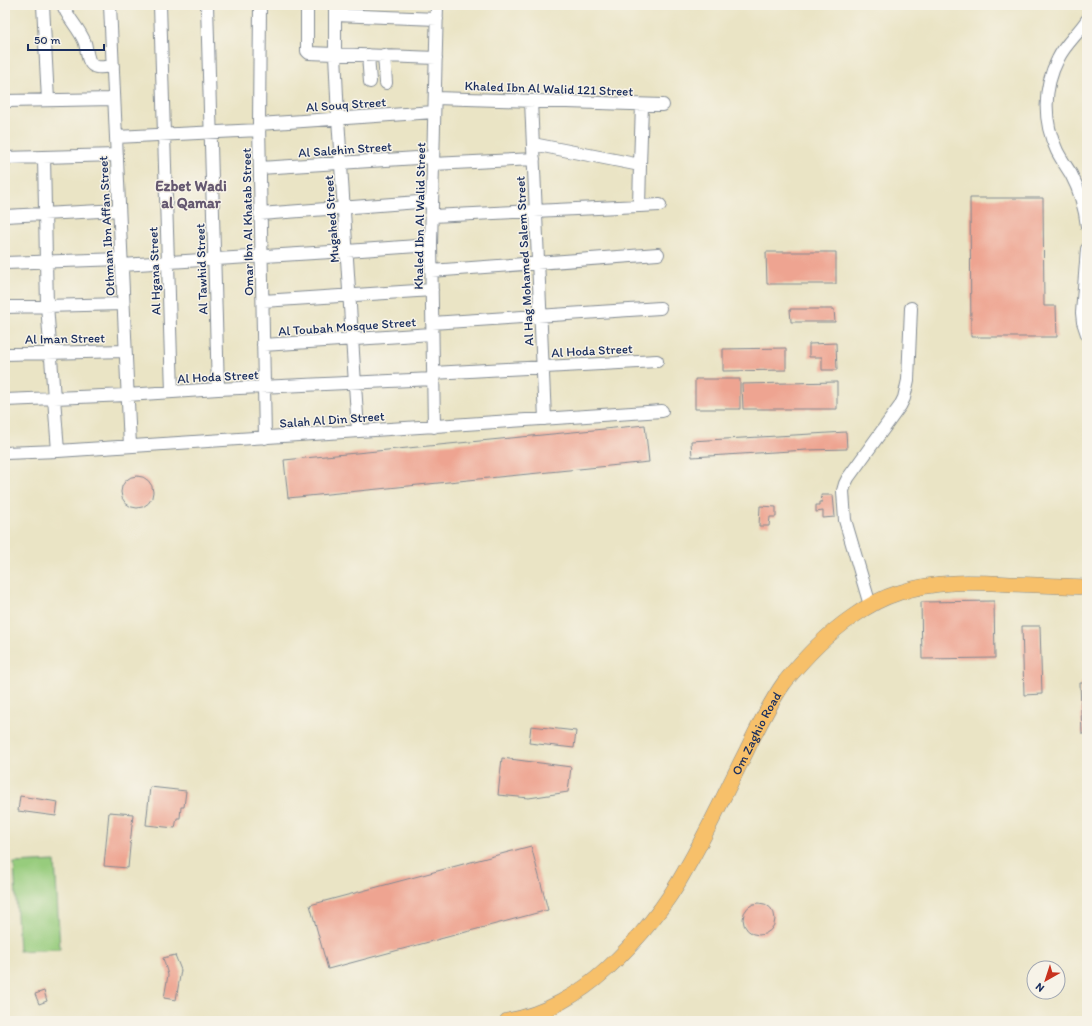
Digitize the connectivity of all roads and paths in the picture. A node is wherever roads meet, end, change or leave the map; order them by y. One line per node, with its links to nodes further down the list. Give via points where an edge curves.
1 (43, 5): 21 (street)
2 (63, 5): 16 (street, via 78,27 92,65)
3 (110, 5): 16 (street, Othman Ibn Affan Street)
4 (160, 5): 30 (street, Al Hgana Street)
5 (207, 5): 29 (street, Al Tawhid Street)
6 (260, 5): 28 (street, Omar Ibn Al Khatab Street)
7 (307, 5): 12 (street, via 309,53)
8 (437, 5): 10 (street, Khaled Ibn Al Walid Street)
9 (335, 10): 10 (street); 12 (street, Mugahed Street)
10 (437, 19): 15 (street, Khaled Ibn Al Walid Street)
11 (1087, 20): 51 (street, via 1058,59 1050,81 1047,105 1052,140 1076,184)
12 (335, 54): 13 (street); 27 (street, Mugahed Street)
13 (368, 55): 14 (street); 17 (street)
14 (384, 55): 15 (street); 18 (street)
15 (436, 58): 19 (street, Khaled Ibn Al Walid Street)
16 (113, 66): 20 (street, Othman Ibn Affan Street)
17 (370, 82)
18 (386, 83)
19 (435, 98): 23 (street, Khaled Ibn Al Walid 121 Street); 26 (street, Khaled Ibn Al Walid Street)
20 (114, 99): 21 (street); 31 (street, Othman Ibn Affan Street)
21 (48, 100): 22 (street)
22 (5, 101)
23 (531, 101): 24 (street, Khaled Ibn Al Walid 121 Street); 32 (street, Al Hag Mohamed Salem Street)
24 (642, 105): 25 (street, Khaled Ibn Al Walid 121 Street); 39 (street)
25 (663, 105)
26 (434, 112): 27 (street, Al Souq Street); 37 (street, Khaled Ibn Al Walid Street)
27 (338, 118): 28 (street, Al Souq Street); 38 (street, Mugahed Street)
28 (259, 127): 29 (street, Al Souq Street); 40 (street, Omar Ibn Al Khatab Street)
29 (211, 133): 30 (street, Al Souq Street); 57 (street, Al Tawhid Street)
30 (164, 135): 31 (street, Al Souq Street); 60 (street, Al Hgana Street)
31 (116, 137): 33 (street, Othman Ibn Affan Street)
32 (533, 144): 36 (street, Al Hag Mohamed Salem Street); 39 (street)
33 (117, 155): 34 (street); 45 (street, Othman Ibn Affan Street)
34 (44, 157): 35 (street); 47 (street)
35 (5, 158)
36 (534, 159): 37 (street, Al Salehin Street); 46 (street, Al Hag Mohamed Salem Street)
37 (433, 161): 38 (street, Al Salehin Street); 41 (street, Khaled Ibn Al Walid Street)
38 (341, 163): 40 (street, Al Salehin Street); 44 (street, Mugahed Street)
39 (640, 166): 43 (street)
40 (260, 168): 48 (street, Omar Ibn Al Khatab Street)
41 (432, 201): 44 (street); 50 (street, Khaled Ibn Al Walid Street)
42 (660, 205): 43 (street)
43 (639, 206): 46 (street)
44 (344, 208): 48 (street); 54 (street, Mugahed Street)
45 (119, 210): 47 (street); 59 (street, Othman Ibn Affan Street)
46 (536, 211): 50 (street); 62 (street, Al Hag Mohamed Salem Street)
47 (45, 213): 49 (street); 58 (street)
48 (260, 214): 56 (street, Omar Ibn Al Khatab Street)
49 (5, 216)
50 (432, 216): 52 (street, Khaled Ibn Al Walid Street)
51 (1087, 226)
52 (431, 245): 54 (street); 63 (street, Khaled Ibn Al Walid Street)
53 (1087, 249): 74 (street, via 1082,313)
54 (347, 251): 56 (street); 65 (street, Mugahed Street)
55 (658, 254): 62 (street)
56 (261, 256): 57 (street); 66 (street, Omar Ibn Al Khatab Street)
57 (215, 259): 60 (street); 85 (street, Al Tawhid Street)
58 (46, 261): 59 (street); 61 (street); 68 (street)
59 (121, 262): 60 (street); 67 (street, Othman Ibn Affan Street)
60 (168, 262): 86 (street, Al Hgana Street)
61 (5, 263)
62 (538, 264): 63 (street); 72 (street, Al Hag Mohamed Salem Street)
63 (431, 271): 64 (street, Khaled Ibn Al Walid Street)
64 (432, 290): 65 (street); 73 (street, Khaled Ibn Al Walid Street)
65 (350, 295): 66 (street); 75 (street, Mugahed Street)
66 (263, 301): 76 (street, Omar Ibn Al Khatab Street)
67 (123, 304): 68 (street); 77 (street, Othman Ibn Affan Street)
68 (47, 305): 69 (street); 78 (street)
69 (5, 307)
70 (660, 308): 72 (street, Al Toubah Mosque Street)
71 (911, 308): 99 (street, via 908,380 904,398 848,478 843,491 845,520)
72 (540, 316): 73 (street, Al Toubah Mosque Street); 81 (street, Al Hag Mohamed Salem Street)
73 (432, 329): 75 (street, Al Toubah Mosque Street); 82 (street, Khaled Ibn Al Walid Street)
74 (1087, 334)
75 (352, 339): 76 (street, Al Toubah Mosque Street); 83 (street, Mugahed Street)
76 (263, 345): 84 (street, Omar Ibn Al Khatab Street)
77 (125, 351): 78 (street, Al Iman Street); 87 (street, Othman Ibn Affan Street)
78 (50, 352): 79 (street, Al Iman Street); 88 (street)
79 (5, 354)
80 (657, 361): 81 (street, Al Hoda Street)
81 (543, 367): 82 (street, Al Hoda Street); 91 (street, Al Hag Mohamed Salem Street)
82 (433, 376): 83 (street, Al Hoda Street); 92 (street, Khaled Ibn Al Walid Street)
83 (355, 383): 84 (street, Al Hoda Street); 93 (street, Mugahed Street)
84 (264, 387): 85 (street, Al Hoda Street); 94 (street, Omar Ibn Al Khatab Street)
85 (218, 389): 86 (street, Al Hoda Street)
86 (172, 392): 87 (street, Al Hoda Street)
87 (127, 395): 88 (street, Al Hoda Street); 95 (street, Othman Ibn Affan Street)
88 (54, 399): 89 (street, Al Hoda Street); 96 (street)
89 (5, 400)
90 (662, 411): 91 (street, Salah Al Din Street)
91 (545, 419): 92 (street, Salah Al Din Street)
92 (434, 426): 93 (street, Salah Al Din Street)
93 (358, 431): 94 (street, Salah Al Din Street)
94 (265, 438): 95 (street, Salah Al Din Street)
95 (130, 446): 96 (street, Salah Al Din Street)
96 (58, 451): 97 (street, Salah Al Din Street)
97 (5, 453)
98 (1087, 587): 99 (main road, Om Zaghio Road, via 954,582 925,585)
99 (870, 604): 100 (main road, Om Zaghio Road, via 837,627 808,654 783,685 763,718 686,871 642,933 593,982 568,999 540,1012)
100 (507, 1021)

